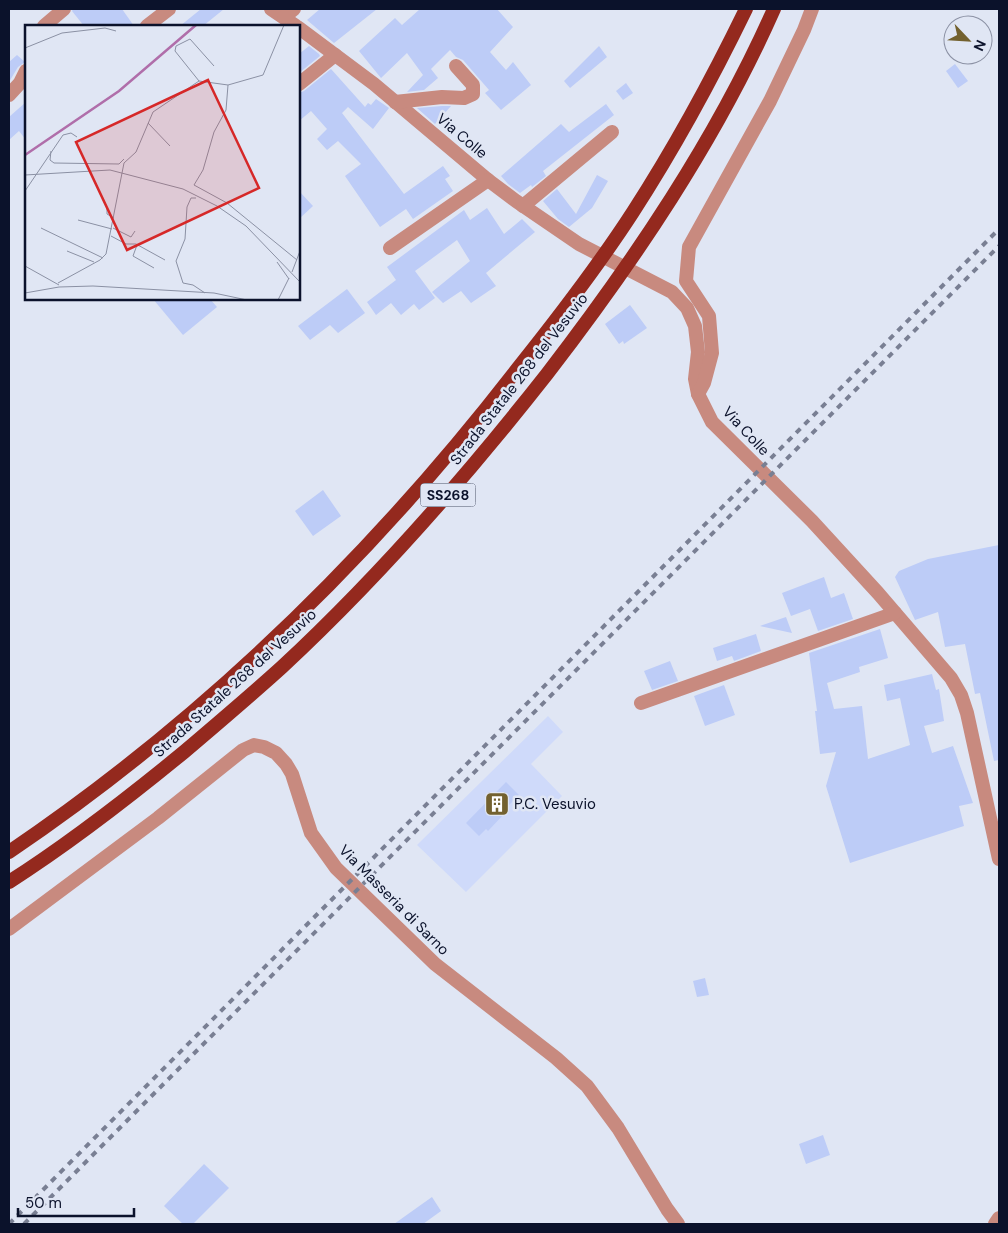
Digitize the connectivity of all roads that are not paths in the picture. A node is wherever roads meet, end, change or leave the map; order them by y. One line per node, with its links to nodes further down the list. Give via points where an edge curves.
1 (64, 9): 8 (street)
2 (169, 9): 9 (street)
3 (271, 9): 7 (street, Via Colle)
4 (746, 9): 25 (highway, Strada Statale 268 del Vesuvio / SS268, via 698,103 632,214 550,328 425,483 328,586 223,686 114,776)
5 (774, 9): 27 (highway, Strada Statale 268 del Vesuvio / SS268, via 724,110 653,226 571,343 446,496 344,606 283,666 130,797)
6 (812, 9): 22 (street, via 770,101 689,246 686,281 709,316 712,353)
7 (289, 13): 10 (street, Via Colle)
8 (45, 25)
9 (148, 25)
10 (296, 25)
11 (300, 29): 12 (street, Via Colle)
12 (335, 55): 15 (street); 17 (street, Via Colle)
13 (456, 66): 17 (street, via 473,85 473,94 464,98)
14 (25, 73): 16 (street)
15 (300, 83)
16 (9, 95)
17 (395, 102): 19 (street, Via Colle)
18 (612, 132): 20 (street)
19 (488, 180): 20 (street, Via Colle); 21 (street)
20 (523, 206): 22 (street, Via Colle, via 579,244 672,292 687,308 695,326)
21 (390, 248)
22 (698, 394): 23 (street, Via Colle, via 712,422 812,521)
23 (895, 614): 24 (street); 26 (street, Via Colle, via 952,678 961,695)
24 (641, 703)
25 (9, 852)
26 (999, 859)
27 (9, 882)
28 (9, 929): 30 (street, Via Masseria di Sarno, via 243,750 264,747 276,753 292,774 311,833 336,868 435,964 549,1052 587,1086 618,1128)
29 (999, 1218): 31 (street)
30 (678, 1224)
31 (995, 1224)

